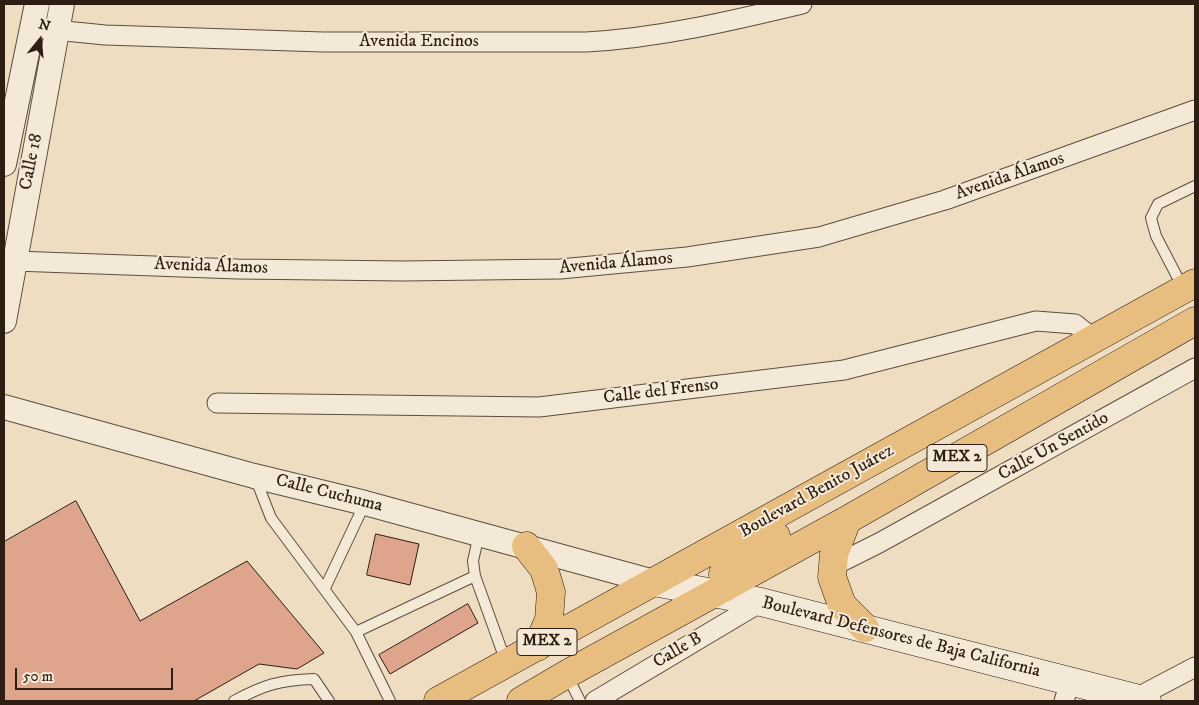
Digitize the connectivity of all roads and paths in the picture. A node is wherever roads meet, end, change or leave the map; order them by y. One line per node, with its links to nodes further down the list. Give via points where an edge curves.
1 (37, 4): 4 (street, Calle 18)
2 (62, 4): 5 (street, Calle 18)
3 (802, 4): 5 (street, Avenida Encinos, via 665,33 586,42 323,42)
4 (32, 27): 5 (street, Avenida Encinos); 7 (street, Calle 18)
5 (58, 31): 9 (street, Calle 18)
6 (1195, 110): 9 (street, Avenida Álamos, via 945,200 819,237 687,257 560,269 403,271 238,269)
7 (4, 164)
8 (1195, 186): 10 (lane, via 1158,204 1151,218 1156,236)
9 (14, 260): 11 (street, Calle 18)
10 (1190, 286): 13 (main road, Boulevard Benito Juárez / MEX 2)
11 (4, 321)
12 (1195, 321): 20 (main road, MEX 2)
13 (1094, 339): 15 (street, Calle del Frenso, via 1075,324 1036,321 844,370 539,407); 18 (main road, Boulevard Benito Juárez / MEX 2)
14 (1195, 368): 23 (street, Calle Un Sentido)
15 (217, 403)
16 (4, 407): 17 (street, Calle Cuchuma)
17 (254, 476): 19 (street, Calle Cuchuma); 26 (lane, via 271,518)
18 (826, 487): 25 (main road, Boulevard Benito Juárez / MEX 2); 27 (main road, via 801,522 727,565)
19 (365, 503): 21 (street, Calle Cuchuma); 26 (lane)
20 (847, 520): 23 (main road, via 834,554); 27 (main road, MEX 2)
21 (479, 534): 22 (street, Calle Cuchuma); 24 (lane, via 473,561)
22 (526, 546): 25 (street, Calle Cuchuma); 31 (main road, via 544,569 551,592 549,620)
23 (833, 566): 29 (main road, via 832,577 842,605)
24 (475, 576): 30 (lane); 32 (lane)
25 (654, 582): 27 (main road, Boulevard Defensores de Baja California); 31 (main road, Boulevard Benito Juárez / MEX 2)
26 (325, 588): 30 (lane)
27 (720, 590): 28 (main road, Boulevard Defensores de Baja California); 34 (main road, MEX 2)
28 (761, 602): 29 (main road, Boulevard Defensores de Baja California); 43 (street, Calle B)
29 (865, 628): 35 (main road, Boulevard Defensores de Baja California)
30 (356, 632): 39 (lane)
31 (537, 648): 32 (main road, Boulevard Benito Juárez / MEX 2)
32 (507, 664): 40 (main road, Boulevard Benito Juárez / MEX 2)
33 (1195, 667): 36 (street)
34 (567, 674): 41 (main road, MEX 2); 42 (lane)
35 (1067, 691): 36 (main road, Boulevard Defensores de Baja California)
36 (1141, 700)
37 (234, 701): 38 (lane, via 287,679 314,679)
38 (329, 701)
39 (390, 701)
40 (438, 701)
41 (521, 701)
42 (580, 701)
43 (595, 701)

